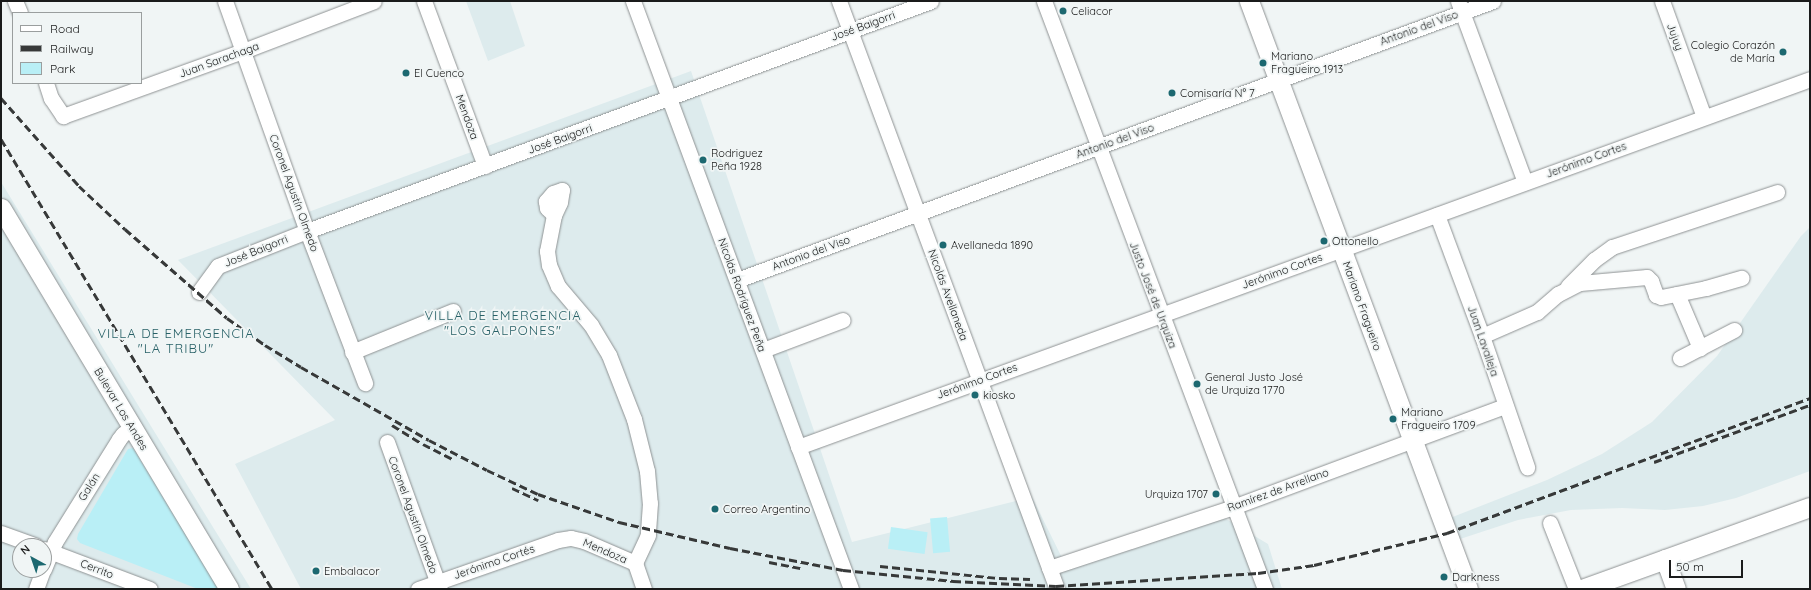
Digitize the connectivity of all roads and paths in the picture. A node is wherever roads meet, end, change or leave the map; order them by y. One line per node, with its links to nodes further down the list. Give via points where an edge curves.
1 (15, 1): 13 (street)
2 (225, 1): 15 (street, Coronel Agustín Olmedo)
3 (374, 1): 15 (street, Juan Sarachaga)
4 (424, 1): 22 (street, Mendoza)
5 (633, 1): 19 (street, Nicolás Rodríguez Peña)
6 (839, 1): 14 (street, Nicolás Avellaneda)
7 (931, 1): 14 (street, José Baigorri)
8 (1044, 1): 21 (street, Justo José de Urquiza)
9 (1249, 1): 17 (main road, Mariano Fragueiro)
10 (1493, 1): 12 (street, Antonio del Viso)
11 (1662, 1): 20 (street, Jujuy)
12 (1460, 7): 17 (street, Antonio del Viso); 23 (street)
13 (20, 12)
14 (850, 31): 19 (street, José Baigorri); 26 (street, Nicolás Avellaneda)
15 (243, 52): 18 (street, Juan Sarachaga, via 64,116 51,98); 29 (street, Coronel Agustín Olmedo)
16 (1810, 79): 20 (street, Jerónimo Cortes)
17 (1278, 81): 21 (street, Antonio del Viso); 30 (main road, Mariano Fragueiro)
18 (46, 84)
19 (669, 99): 22 (street, José Baigorri); 32 (street, Nicolás Rodríguez Peña)
20 (1704, 117): 23 (street, Jerónimo Cortes)
21 (1098, 147): 26 (street, Antonio del Viso); 37 (street, Justo José de Urquiza)
22 (485, 166): 29 (street, José Baigorri)
23 (1525, 182): 28 (street, Jerónimo Cortes)
24 (1777, 192): 33 (street, via 1612,247 1594,260)
25 (1, 208): 48 (main road, Bulevar Los Andes)
26 (918, 214): 32 (street, Antonio del Viso); 45 (street, Nicolás Avellaneda)
27 (554, 215): 62 (street, via 547,251 549,265 558,286 592,325 609,355 634,419 647,471 650,503 648,535)
28 (1437, 215): 30 (street, Jerónimo Cortes); 40 (street, Juan Lavalleja)
29 (307, 231): 34 (street, José Baigorri, via 218,266); 43 (street, Coronel Agustín Olmedo)
30 (1341, 249): 37 (street, Jerónimo Cortes); 49 (main road, Mariano Fragueiro)
31 (1742, 278): 35 (street)
32 (737, 280): 42 (street, Nicolás Rodríguez Peña)
33 (1566, 289): 35 (street, via 1580,283 1647,277 1656,295 1661,297); 40 (street, via 1537,312)
34 (199, 292)
35 (1677, 294): 41 (street)
36 (453, 311): 43 (street)
37 (1161, 315): 45 (street, Jerónimo Cortes); 53 (street, Justo José de Urquiza)
38 (843, 320): 42 (street)
39 (1734, 330): 41 (street)
40 (1482, 336): 47 (street, Juan Lavalleja)
41 (1700, 348): 44 (street)
42 (763, 350): 51 (street, Nicolás Rodríguez Peña)
43 (352, 352): 46 (street, Coronel Agustín Olmedo)
44 (1680, 358)
45 (980, 380): 51 (street, Jerónimo Cortes); 63 (street, Nicolás Avellaneda)
46 (364, 383)
47 (1505, 406): 49 (street, Ramírez de Arrellano); 52 (street, Juan Lavalleja)
48 (132, 427): 59 (street, Galán, via 119,439); 68 (main road, Bulevar Los Andes)
49 (1412, 440): 53 (street, Ramírez de Arrellano); 74 (main road, Mariano Fragueiro)
50 (387, 442): 65 (street, Coronel Agustín Olmedo)
51 (798, 447): 71 (street, Nicolás Rodríguez Peña)
52 (1527, 467)
53 (1233, 507): 63 (street, Ramírez de Arrellano); 73 (street, Justo José de Urquiza)
54 (1810, 507): 61 (main road)
55 (1550, 523): 75 (street)
56 (1, 533): 57 (street)
57 (14, 538)
58 (571, 538): 62 (street, Mendoza); 65 (street, Jerónimo Cortés, via 558,540)
59 (52, 545)
60 (52, 552): 67 (street, Cerrito)
61 (1664, 559): 76 (main road); 77 (main road)
62 (635, 563): 70 (street, Mendoza)
63 (1049, 568): 72 (street, Nicolás Avellaneda)
64 (40, 578): 66 (street, Galán)
65 (439, 585): 69 (street, Jerónimo Cortés)
66 (36, 589)
67 (150, 589)
68 (229, 589)
69 (418, 589)
70 (644, 589)
71 (851, 589)
72 (1057, 589)
73 (1264, 589)
74 (1468, 589)
75 (1576, 589)
76 (1582, 589)
77 (1676, 589)

